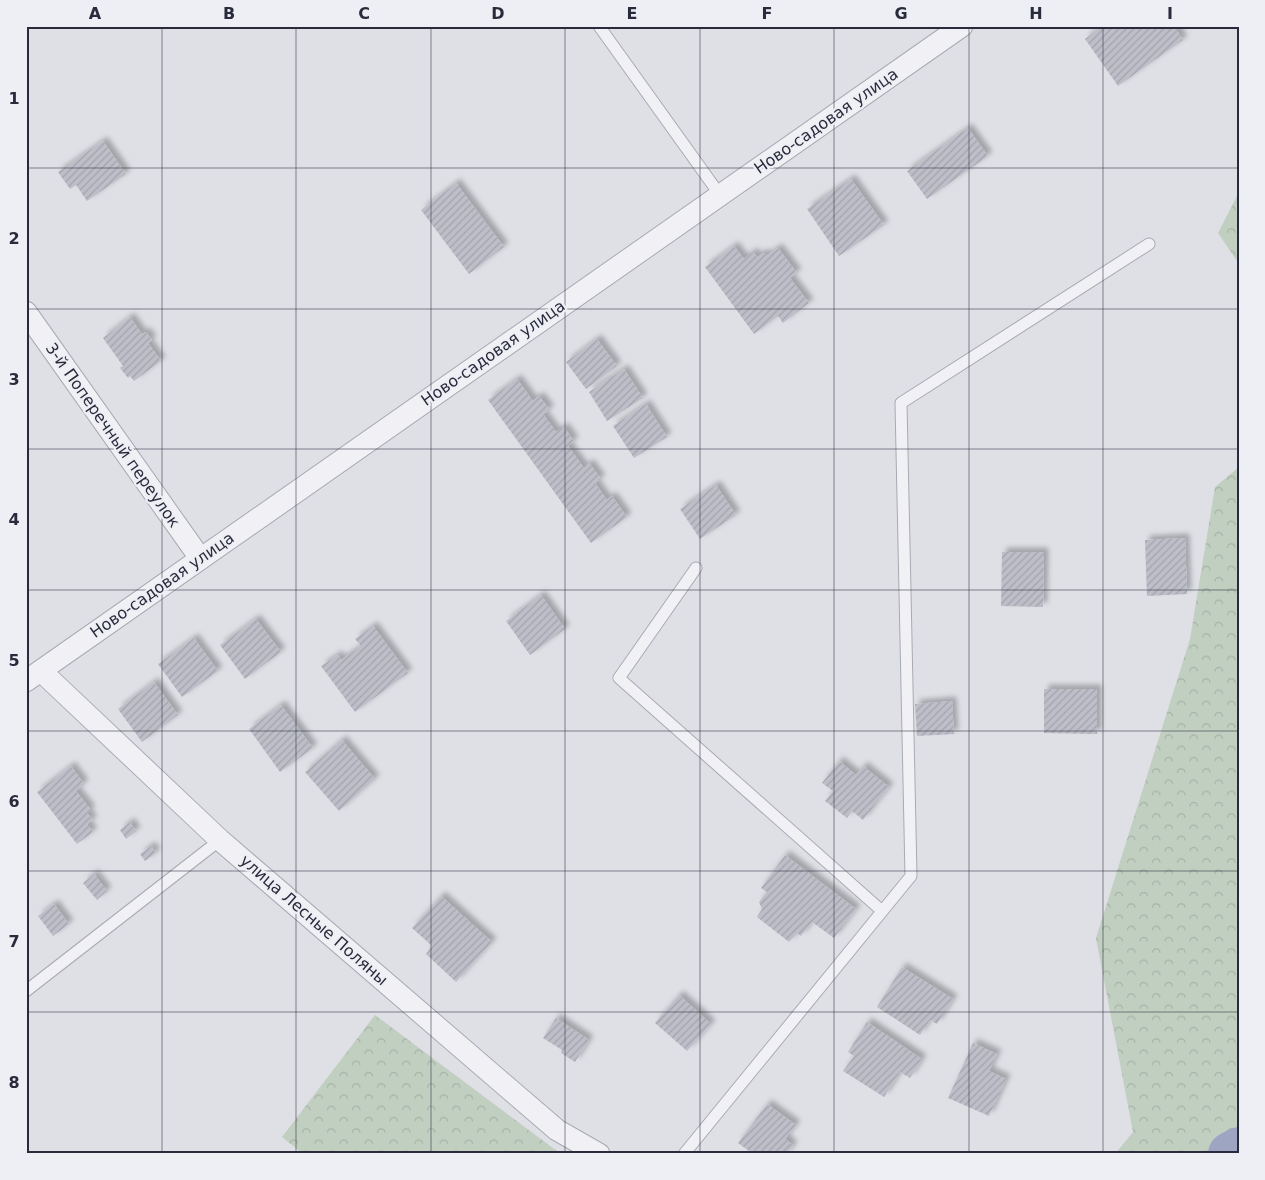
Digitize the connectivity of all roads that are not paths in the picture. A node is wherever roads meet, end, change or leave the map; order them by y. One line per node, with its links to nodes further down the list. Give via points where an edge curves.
1 (599, 26): 3 (lane)
2 (962, 26): 3 (street, Ново-садовая улица)
3 (720, 195): 6 (street, Ново-садовая улица)
4 (1149, 244): 10 (lane, via 901,403 910,876)
5 (26, 312): 6 (street, 3-й Поперечный переулок)
6 (200, 558): 8 (street, Ново-садовая улица)
7 (696, 568): 10 (lane, via 619,678)
8 (34, 676): 9 (street, улица Лесные Поляны)
9 (220, 840): 11 (lane); 12 (street, улица Лесные Поляны, via 557,1130)
10 (882, 911): 13 (lane)
11 (26, 991)
12 (599, 1154)
13 (684, 1154)

